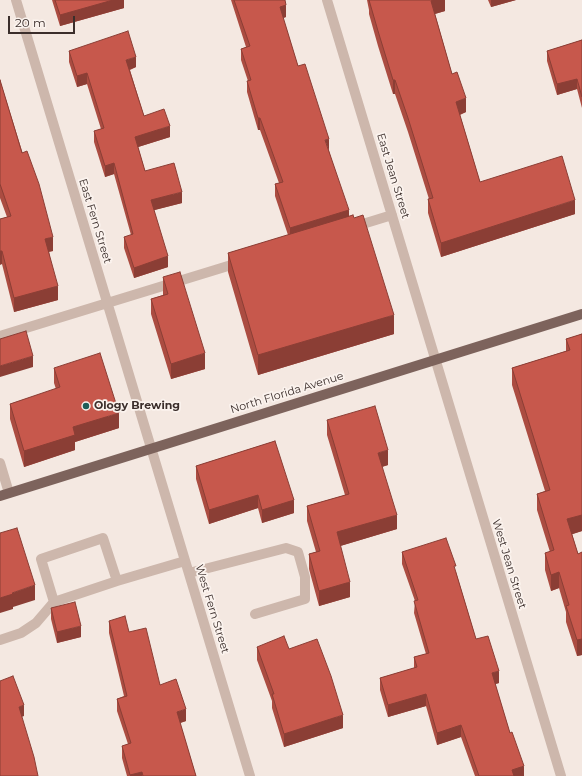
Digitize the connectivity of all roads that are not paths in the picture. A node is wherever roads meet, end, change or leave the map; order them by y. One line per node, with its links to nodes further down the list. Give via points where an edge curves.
1 (16, 0): 6 (street, East Fern Street)
2 (327, 0): 3 (street, East Jean Street)
3 (392, 215): 4 (street); 9 (street, East Jean Street)
4 (347, 229)
5 (250, 259): 6 (street)
6 (107, 303): 8 (street); 10 (street, East Fern Street)
7 (582, 314): 9 (main road, North Florida Avenue)
8 (0, 336)
9 (435, 360): 10 (main road, North Florida Avenue); 20 (street, West Jean Street)
10 (151, 448): 12 (main road, North Florida Avenue); 13 (street, West Fern Street)
11 (0, 463): 12 (street)
12 (5, 494)
13 (185, 561): 14 (street, West Fern Street); 15 (street)
14 (189, 573): 17 (street, via 286,548 298,552 305,577 305,599); 19 (street, West Fern Street)
15 (117, 581): 16 (street); 16 (street, via 103,538 41,559)
16 (54, 602): 18 (street, via 36,623 21,633)
17 (255, 614)
18 (0, 640)
19 (250, 776)
20 (560, 776)

